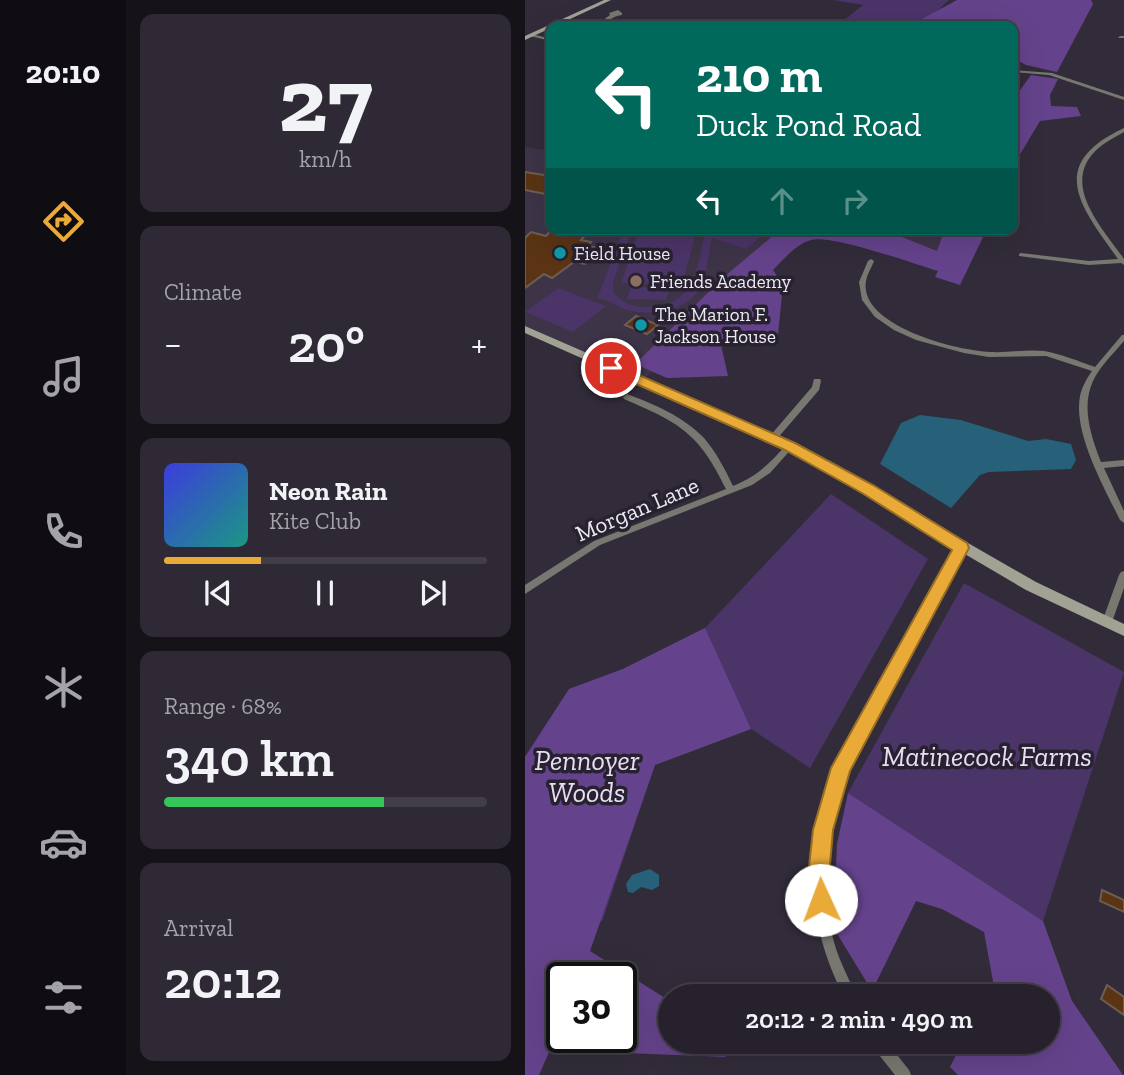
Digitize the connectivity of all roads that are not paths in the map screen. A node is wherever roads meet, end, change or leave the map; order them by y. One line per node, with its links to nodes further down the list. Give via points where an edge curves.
1 (608, 0): 3 (street)
2 (613, 15): 4 (street)
3 (564, 21)
4 (604, 21)
5 (546, 30): 6 (street)
6 (528, 37): 7 (street)
7 (546, 39)
8 (1018, 71): 9 (street, via 1050,74)
9 (1124, 99)
10 (1124, 130): 13 (street, via 1089,155 1079,184 1088,215)
11 (1021, 254): 13 (street)
12 (871, 261): 16 (street, via 863,282 867,301 882,320 905,334 979,354 1046,354)
13 (1123, 262)
14 (525, 330): 19 (street)
15 (1124, 338): 16 (street)
16 (1097, 370): 22 (street, via 1087,386 1083,413)
17 (817, 381): 19 (street)
18 (627, 397): 23 (street, Morgan Lane, via 676,417 699,436)
19 (773, 438): 20 (street)
20 (790, 446): 23 (street, Morgan Lane, via 767,471); 25 (street)
21 (1124, 463): 22 (street)
22 (1100, 464): 24 (street)
23 (731, 491): 27 (street, Morgan Lane, via 605,539)
24 (1124, 520)
25 (961, 548): 28 (street); 30 (street, via 841,768 823,830 818,876 823,931)
26 (1124, 575): 28 (street)
27 (525, 590)
28 (1107, 622): 29 (street)
29 (1124, 629)
30 (844, 984)
31 (887, 1054): 32 (street)
32 (904, 1075)

